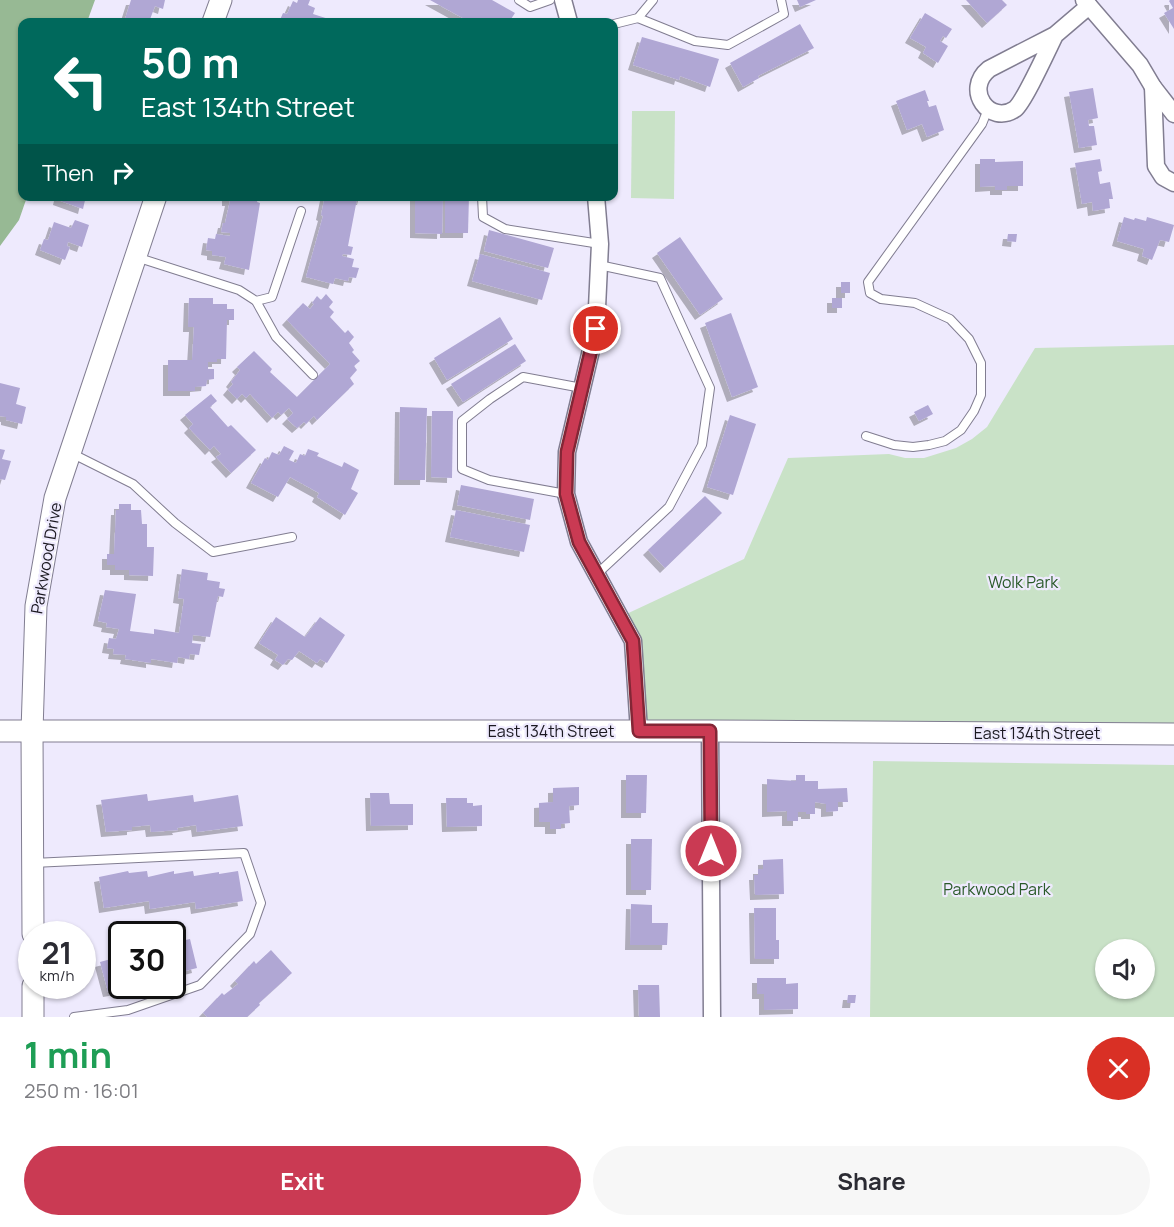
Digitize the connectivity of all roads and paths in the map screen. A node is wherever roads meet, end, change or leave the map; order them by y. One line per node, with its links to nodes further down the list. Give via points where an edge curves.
1 (221, 0): 8 (street)
2 (519, 0): 3 (lane, via 530,7)
3 (550, 0)
4 (563, 0): 9 (street)
5 (652, 0): 10 (lane)
6 (781, 0): 10 (lane, via 784,14 728,45 695,41)
7 (1086, 3): 12 (street); 13 (street, via 1140,65)
8 (214, 18)
9 (568, 18)
10 (638, 18): 11 (lane)
11 (618, 23)
12 (1055, 35): 14 (street, via 1020,104 1001,113); 14 (street, via 984,74 978,92)
13 (1153, 87): 15 (street); 16 (street, via 1156,166 1163,177)
14 (988, 109): 27 (lane, via 982,124 868,282 870,293 881,299 915,303 950,319 969,339 981,363 981,395 961,430 945,441 913,447)
15 (1174, 114)
16 (1174, 183)
17 (154, 201): 22 (street, Parkwood Drive)
18 (482, 201): 21 (lane, via 483,217 505,230)
19 (596, 201): 21 (street)
20 (301, 211): 24 (lane, via 272,297)
21 (600, 244): 23 (street)
22 (136, 257): 24 (lane, via 239,290); 28 (street, Parkwood Drive)
23 (599, 266): 26 (street, via 596,329); 31 (lane, via 660,278 711,388 702,446 669,507)
24 (256, 302): 25 (lane, via 276,338)
25 (313, 375)
26 (582, 388): 29 (street, via 567,452); 29 (lane, via 523,377 462,421 462,469 489,480)
27 (866, 436)
28 (70, 453): 30 (lane, via 133,484 213,552); 33 (street, Parkwood Drive, via 56,498 36,606)
29 (566, 494): 31 (street, via 579,542)
30 (292, 537)
31 (597, 574): 34 (street, via 633,641)
32 (0, 731): 33 (street, East 134th Street)
33 (32, 731): 34 (street, East 134th Street); 37 (street, Parkwood Drive)
34 (639, 731): 35 (street, East 134th Street)
35 (710, 731): 36 (street, East 134th Street); 42 (street)
36 (1174, 734)
37 (33, 863): 38 (street, Parkwood Drive); 41 (lane, via 244,853 261,903 250,934 200,985 129,1010)
38 (33, 921)
39 (33, 999): 40 (street)
40 (33, 1017)
41 (74, 1017)
42 (712, 1017)

